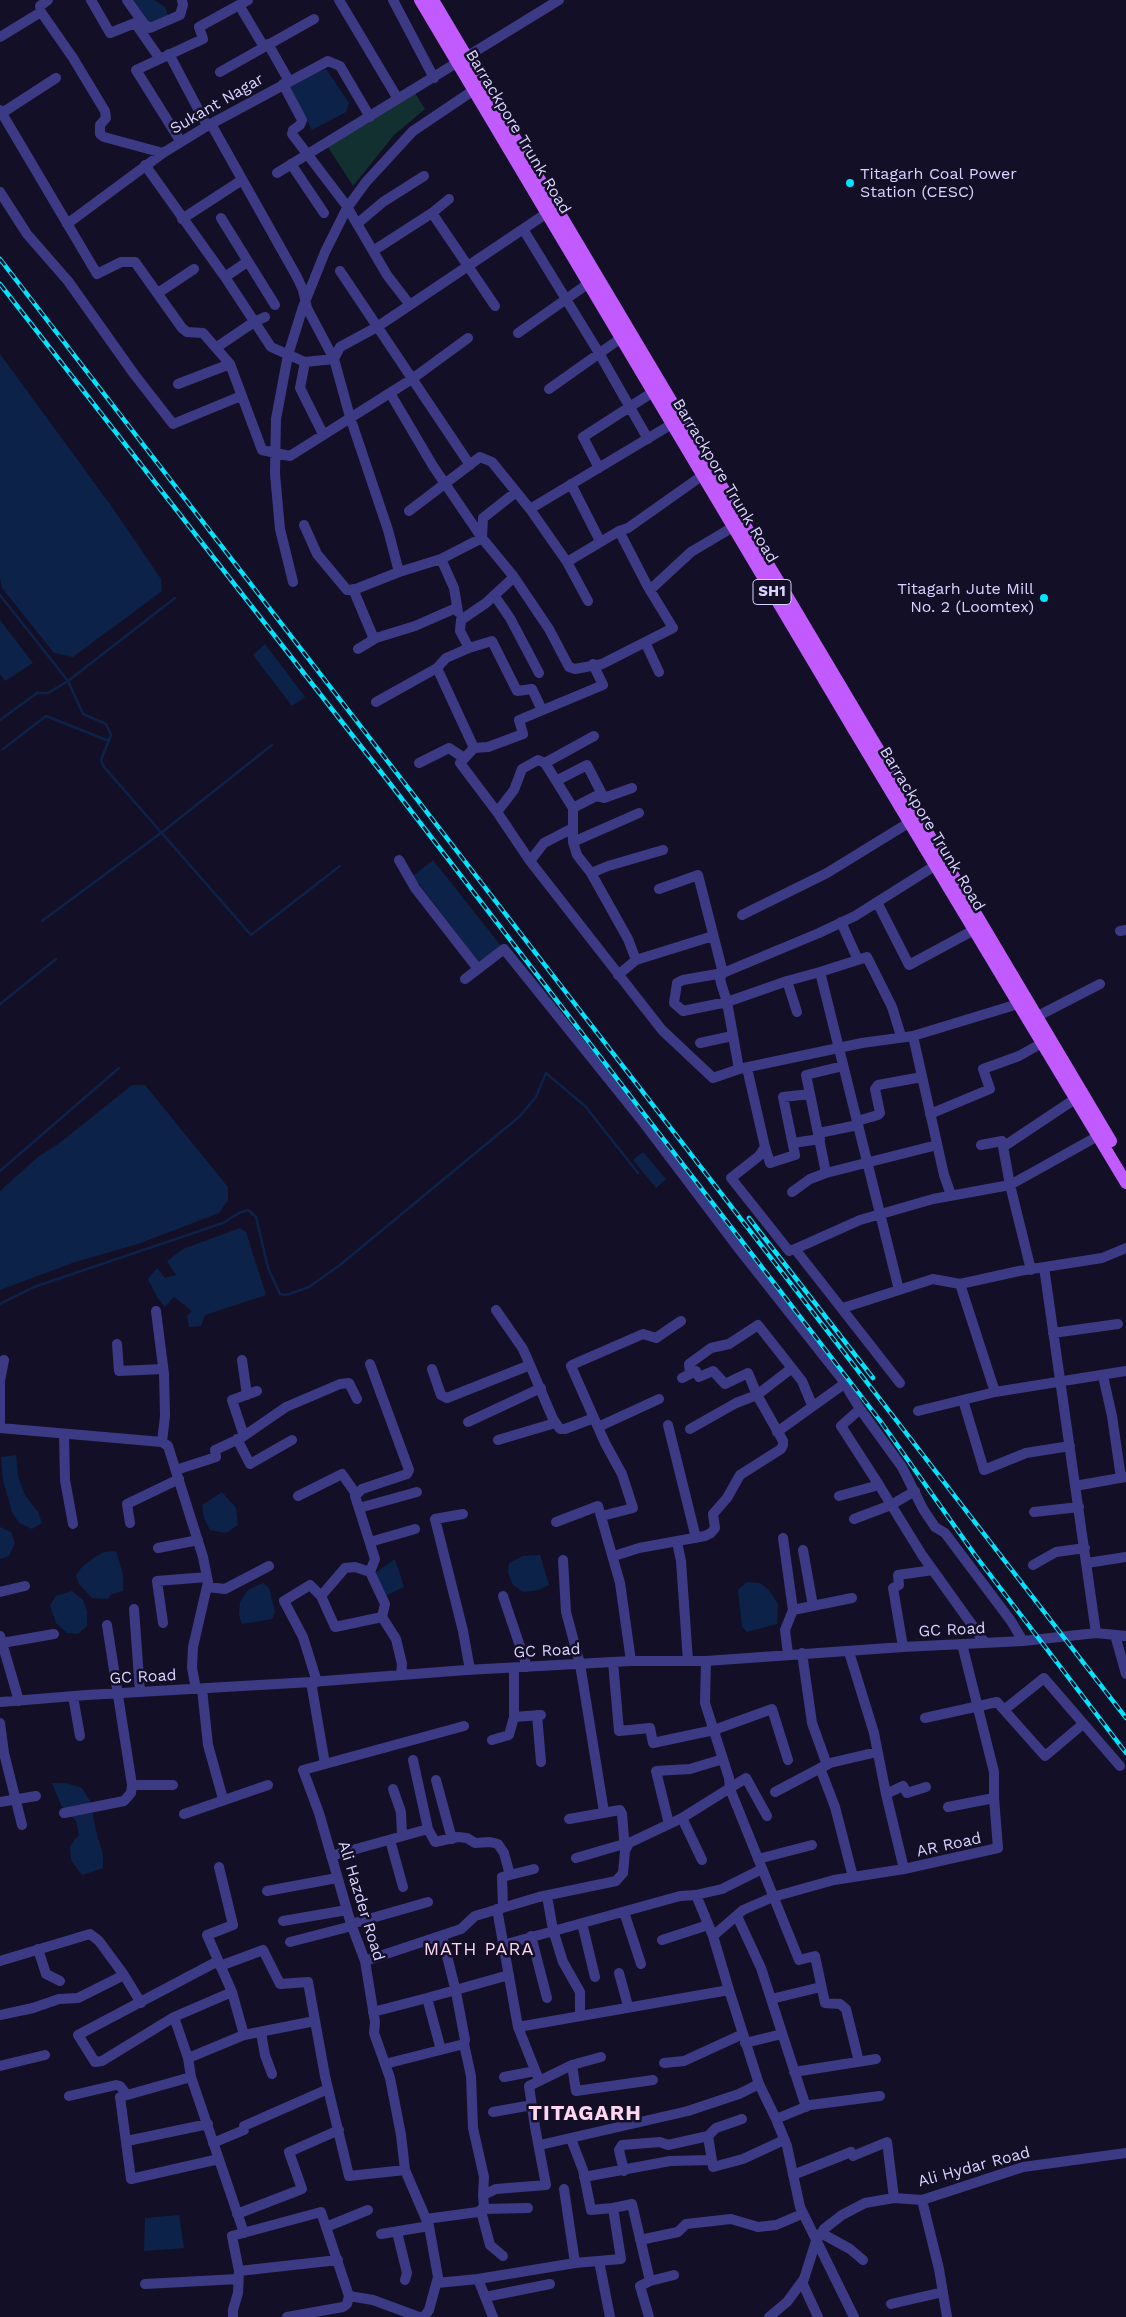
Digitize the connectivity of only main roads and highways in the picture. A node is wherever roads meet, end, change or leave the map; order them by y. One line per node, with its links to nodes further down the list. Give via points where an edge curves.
1 (420, 0): 3 (main road, Barrackpore Trunk Road / SH1)
2 (433, 0): 3 (main road, Barrackpore Trunk Road / SH1)
3 (462, 60): 4 (main road, Barrackpore Trunk Road / SH1, via 683,419 964,890); 4 (main road, Barrackpore Trunk Road / SH1, via 474,90 733,527 1018,1004)
4 (1033, 1019): 5 (main road, Barrackpore Trunk Road / SH1); 5 (main road, Barrackpore Trunk Road / SH1, via 1042,1043)
5 (1079, 1096): 6 (main road, Barrackpore Trunk Road / SH1); 7 (main road, Barrackpore Trunk Road / SH1)
6 (1126, 1166)
7 (1126, 1183)

